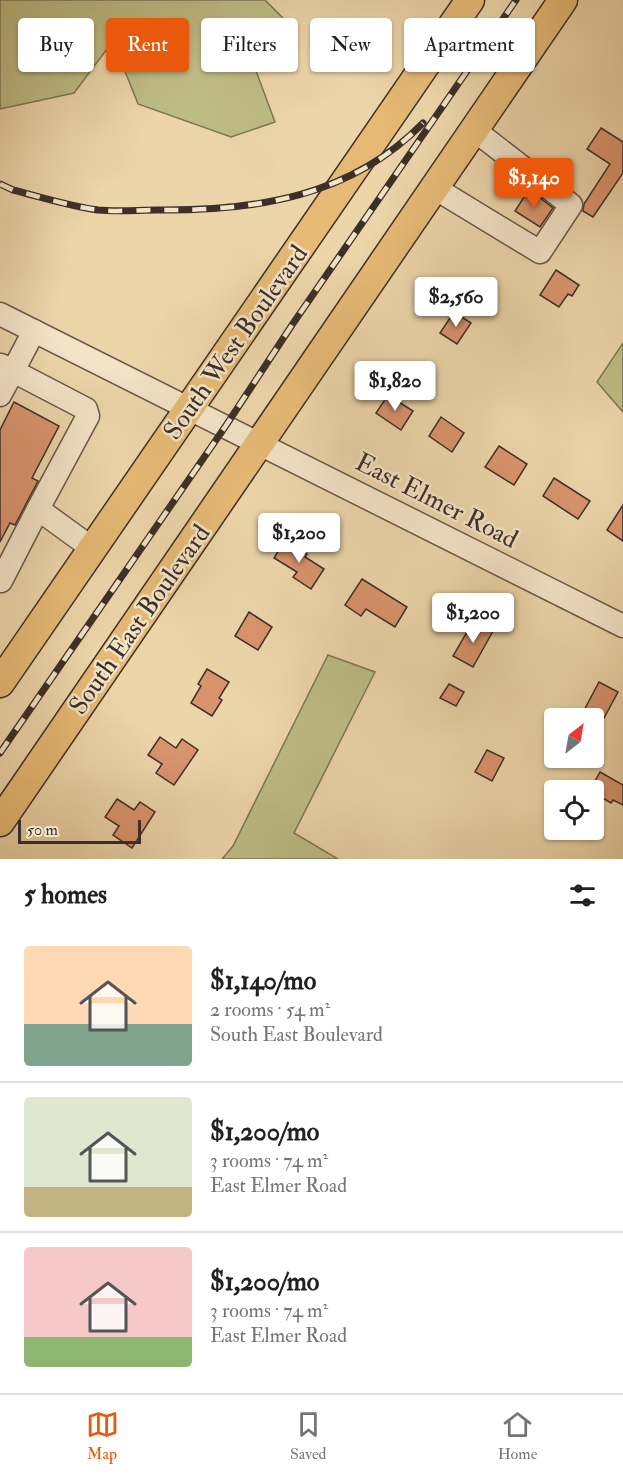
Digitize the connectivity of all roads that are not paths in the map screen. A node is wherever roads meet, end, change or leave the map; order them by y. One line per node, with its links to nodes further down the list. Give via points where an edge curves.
1 (470, 0): 9 (main road, South West Boulevard)
2 (563, 0): 3 (main road, South East Boulevard)
3 (473, 129): 4 (main road, South East Boulevard); 4 (street, via 571,205 540,252)
4 (433, 188): 10 (main road, South East Boulevard)
5 (0, 314): 6 (street, East Elmer Road)
6 (33, 331): 7 (street); 9 (street, East Elmer Road)
7 (6, 368): 8 (street); 11 (street, via 81,405 88,416)
8 (0, 395)
9 (189, 409): 10 (street, East Elmer Road); 12 (main road, South West Boulevard)
10 (259, 444): 14 (street, East Elmer Road); 16 (main road, South East Boulevard)
11 (38, 509): 12 (street); 13 (street)
12 (93, 549): 15 (main road, South West Boulevard)
13 (1, 581)
14 (623, 626)
15 (0, 683)
16 (0, 822)

